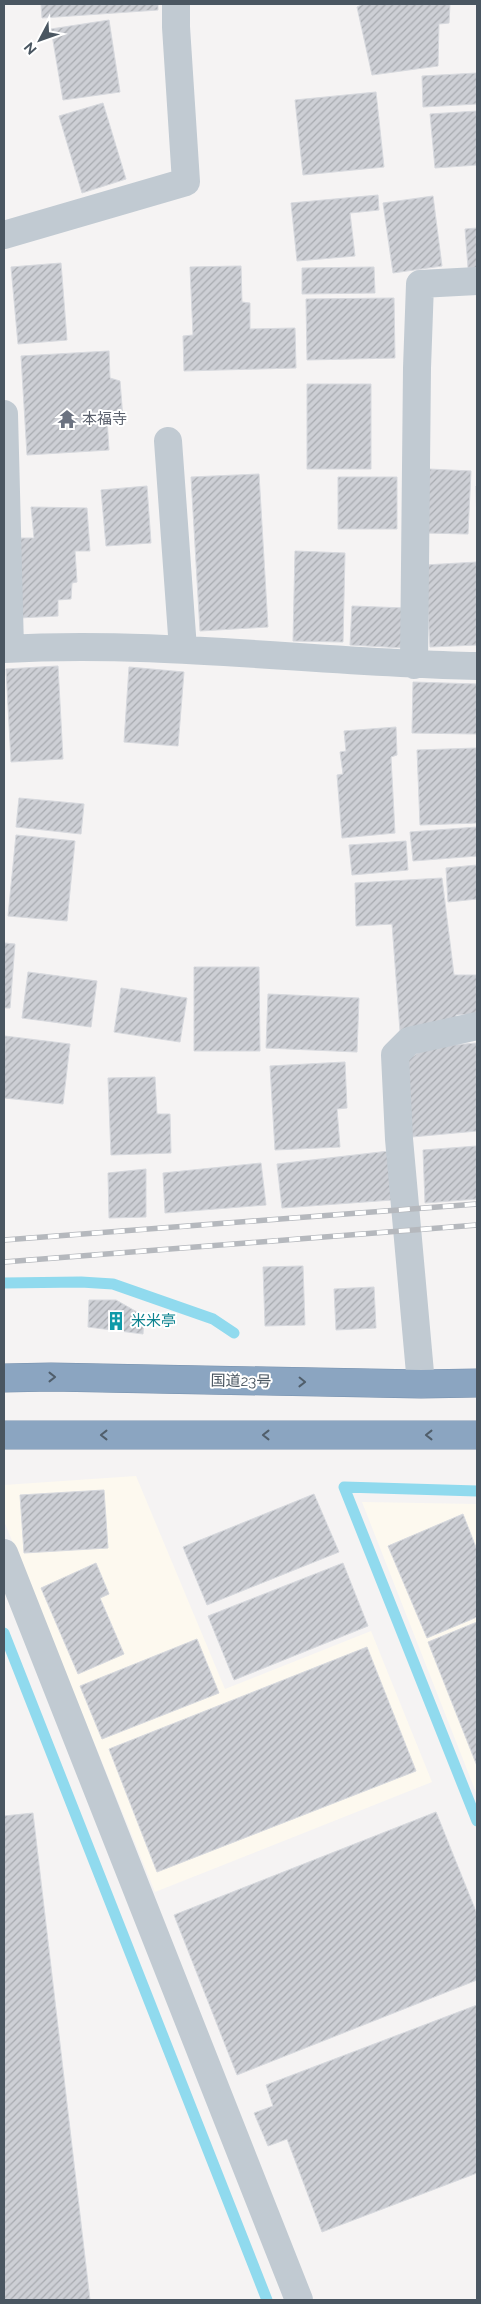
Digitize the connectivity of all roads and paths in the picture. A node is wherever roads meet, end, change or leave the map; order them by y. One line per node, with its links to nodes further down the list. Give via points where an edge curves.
1 (176, 4): 2 (street, via 186,182)
2 (4, 235)
3 (477, 281): 8 (street, via 420,284)
4 (4, 414): 6 (street)
5 (168, 441): 7 (street)
6 (7, 649): 7 (street)
7 (183, 649): 8 (street)
8 (414, 665): 9 (street)
9 (477, 666)
10 (477, 1026): 13 (street, via 410,1041 395,1055 399,1139)
11 (4, 1378): 13 (highway, 国道23号, one-way to 13)
12 (477, 1383): 13 (highway, 国道23号)
13 (421, 1384)
14 (4, 1435): 15 (highway, one-way to 14)
15 (477, 1435)
16 (4, 1553): 17 (street)
17 (299, 2300)

